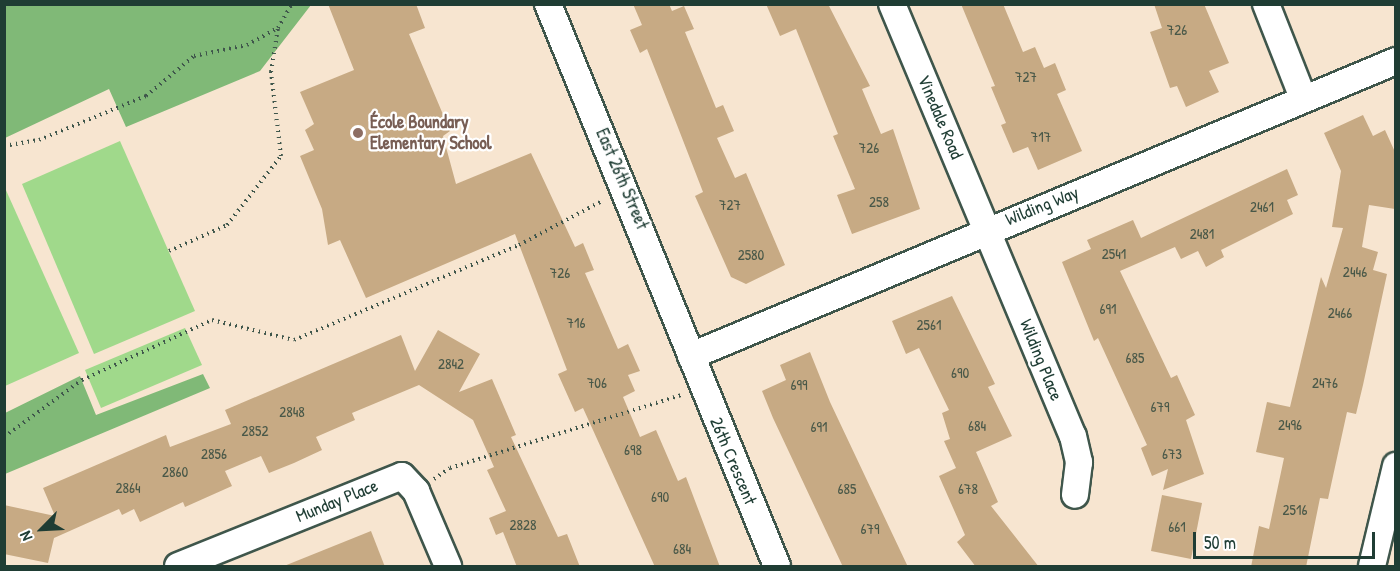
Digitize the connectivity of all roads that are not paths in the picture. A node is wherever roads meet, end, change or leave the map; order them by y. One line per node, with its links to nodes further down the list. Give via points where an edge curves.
1 (548, 4): 7 (street, East 26th Street, via 627,188)
2 (892, 4): 6 (street, Vinedale Road)
3 (1266, 4): 5 (street)
4 (1395, 61): 5 (street, Wilding Way)
5 (1303, 98): 6 (street, Wilding Way)
6 (987, 229): 7 (street, Wilding Way); 9 (street, Wilding Place, via 1073,436 1079,462)
7 (691, 356): 12 (street, 26th Crescent)
8 (1395, 466): 13 (street)
9 (1075, 495)
10 (178, 567): 11 (street, Munday Place, via 402,476 416,491)
11 (448, 567)
12 (777, 567)
13 (1372, 567)

